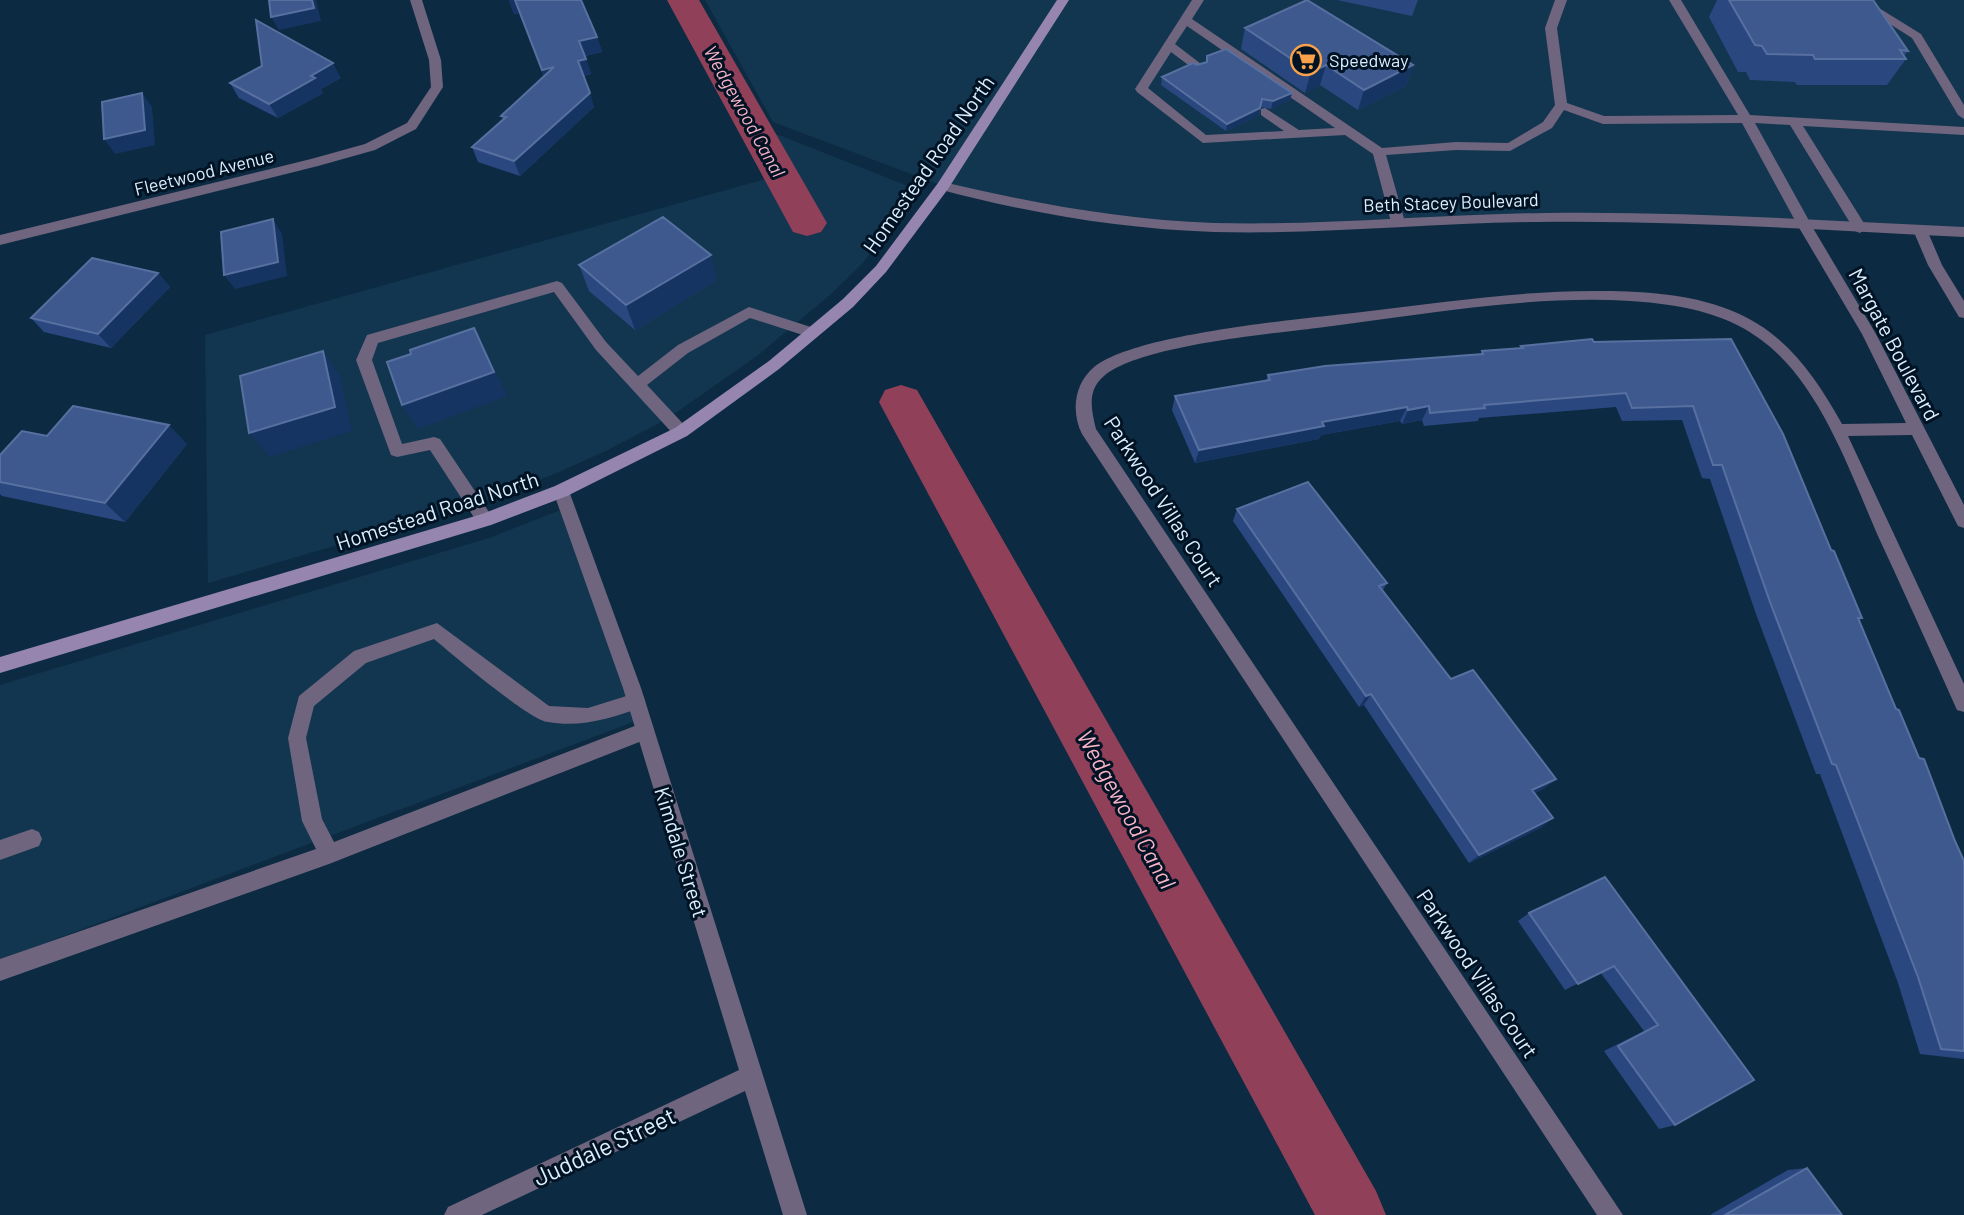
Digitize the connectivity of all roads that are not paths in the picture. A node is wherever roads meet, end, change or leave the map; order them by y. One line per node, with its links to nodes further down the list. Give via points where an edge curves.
1 (416, 0): 25 (street, Fleetwood Avenue, via 435,60 438,87 412,126 370,147 313,163)
2 (1063, 0): 19 (main road, Homestead Road North)
3 (1198, 0): 7 (street)
4 (1561, 0): 10 (street, via 1551,29)
5 (1675, 0): 13 (street, Margate Boulevard)
6 (1858, 0): 12 (street, via 1917,36)
7 (1185, 20): 8 (street); 15 (street)
8 (1170, 46): 9 (street); 17 (street, via 1141,89 1203,139)
9 (1199, 67)
10 (1561, 104): 13 (street, via 1603,120); 18 (street, via 1548,125 1510,147)
11 (1265, 112): 17 (street)
12 (1964, 115)
13 (1747, 119): 14 (street); 21 (street, Margate Boulevard)
14 (1794, 122): 16 (street); 22 (street)
15 (1349, 131): 17 (street); 18 (street)
16 (1964, 131)
17 (1297, 134)
18 (1379, 152): 20 (street)
19 (943, 186): 20 (street, Beth Stacey Boulevard, via 1009,203 1187,226); 27 (main road, Homestead Road North, via 881,269)
20 (1398, 222): 21 (street, Beth Stacey Boulevard, via 1573,217)
21 (1805, 226): 22 (street, Beth Stacey Boulevard); 29 (street, Margate Boulevard, via 1869,334)
22 (1860, 228): 23 (street, Beth Stacey Boulevard)
23 (1920, 230): 24 (street, Beth Stacey Boulevard); 26 (street)
24 (1964, 232)
25 (0, 240)
26 (1964, 313)
27 (812, 334): 28 (street, via 749,312 684,349); 31 (main road, Homestead Road North)
28 (638, 384): 31 (street); 33 (street, via 601,346 557,286 372,339 364,360 397,451 434,443)
29 (1917, 429): 30 (street); 34 (street, Margate Boulevard)
30 (1838, 430): 37 (street, Parkwood Villas Court); 46 (street, Parkwood Villas Court, via 1782,348 1759,330 1703,306 1638,297 1475,303 1240,334 1122,357 1094,377 1083,393 1088,430)
31 (681, 432): 32 (main road, Homestead Road North)
32 (561, 491): 33 (main road, Homestead Road North); 36 (street, Kimdale Street)
33 (485, 520): 35 (main road, Homestead Road North)
34 (1964, 522)
35 (0, 665)
36 (636, 701): 38 (street, Kimdale Street); 41 (street, via 589,716 547,714 437,631 360,657 306,702 297,738 312,821)
37 (1964, 704)
38 (645, 731): 41 (street); 43 (street, Kimdale Street)
39 (32, 839): 40 (street)
40 (0, 850)
41 (329, 855): 42 (street)
42 (0, 970)
43 (752, 1076): 44 (street, Juddale Street); 45 (street, Kimdale Street)
44 (456, 1215)
45 (795, 1215)
46 (1611, 1215)

